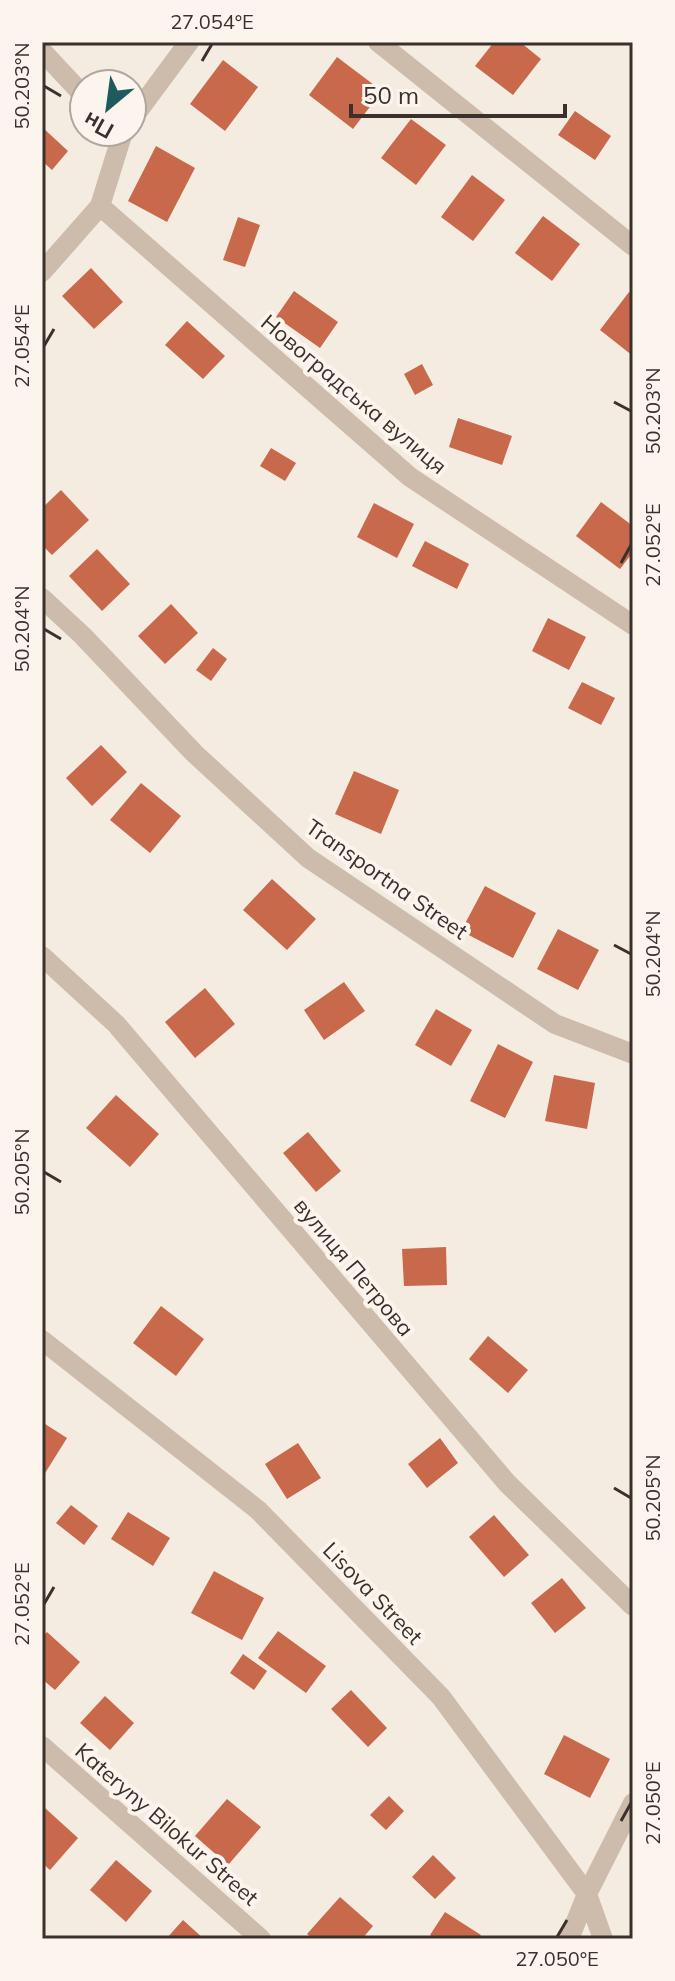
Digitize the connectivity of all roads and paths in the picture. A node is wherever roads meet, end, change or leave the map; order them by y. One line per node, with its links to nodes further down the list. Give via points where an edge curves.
1 (189, 42): 5 (street)
2 (378, 42): 8 (street)
3 (42, 51): 4 (street)
4 (68, 79)
5 (148, 97)
6 (118, 148): 7 (street)
7 (100, 206): 9 (street); 11 (street, Новоградська вулиця, via 410,477)
8 (633, 246)
9 (42, 272)
10 (42, 598): 13 (street, Transportna Street, via 194,753 308,858 555,1024)
11 (633, 625)
12 (42, 956): 15 (street, вулиця Петрова, via 116,1024 507,1483)
13 (633, 1054)
14 (42, 1340): 18 (street, Lisova Street, via 269,1521 441,1697)
15 (633, 1606)
16 (42, 1746): 19 (street, Kateryny Bilokur Street)
17 (633, 1803): 18 (street)
18 (587, 1894): 20 (street); 21 (street, Lisova Street)
19 (261, 1939)
20 (569, 1939)
21 (603, 1939)

